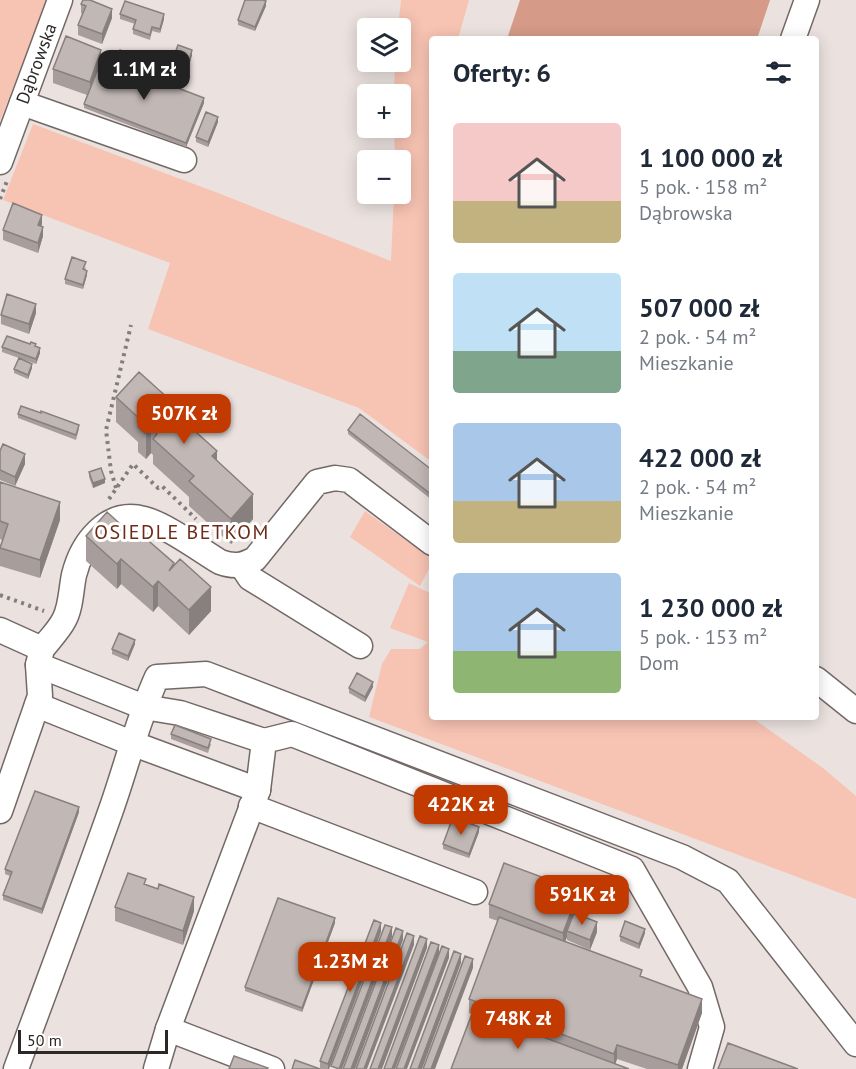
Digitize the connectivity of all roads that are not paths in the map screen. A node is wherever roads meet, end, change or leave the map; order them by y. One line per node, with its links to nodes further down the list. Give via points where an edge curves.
1 (60, 0): 4 (street, Dąbrowska)
2 (807, 0): 3 (street)
3 (794, 36)
4 (22, 103): 5 (street); 6 (street, Dąbrowska)
5 (183, 160)
6 (0, 162)
7 (429, 541): 8 (street, via 349,480 335,478 317,482 255,559)
8 (243, 566): 10 (street, via 250,578); 11 (street, via 220,562 145,519 123,517 108,522 84,548 65,619)
9 (0, 630): 11 (street)
10 (360, 646)
11 (40, 657): 13 (street); 14 (street)
12 (819, 681): 15 (street)
13 (37, 705): 17 (street); 19 (street)
14 (144, 707): 16 (street, via 180,713); 17 (street); 22 (street, via 157,677 206,674 682,857 728,881)
15 (856, 711)
16 (264, 741): 18 (street); 26 (street, via 292,734 632,869 700,987 712,1027)
17 (134, 744): 18 (street); 23 (street)
18 (254, 798): 20 (street); 21 (street)
19 (0, 812)
20 (475, 892)
21 (168, 1029): 24 (street); 25 (street)
22 (856, 1044)
23 (16, 1069)
24 (156, 1069)
25 (272, 1069)
26 (700, 1069)

